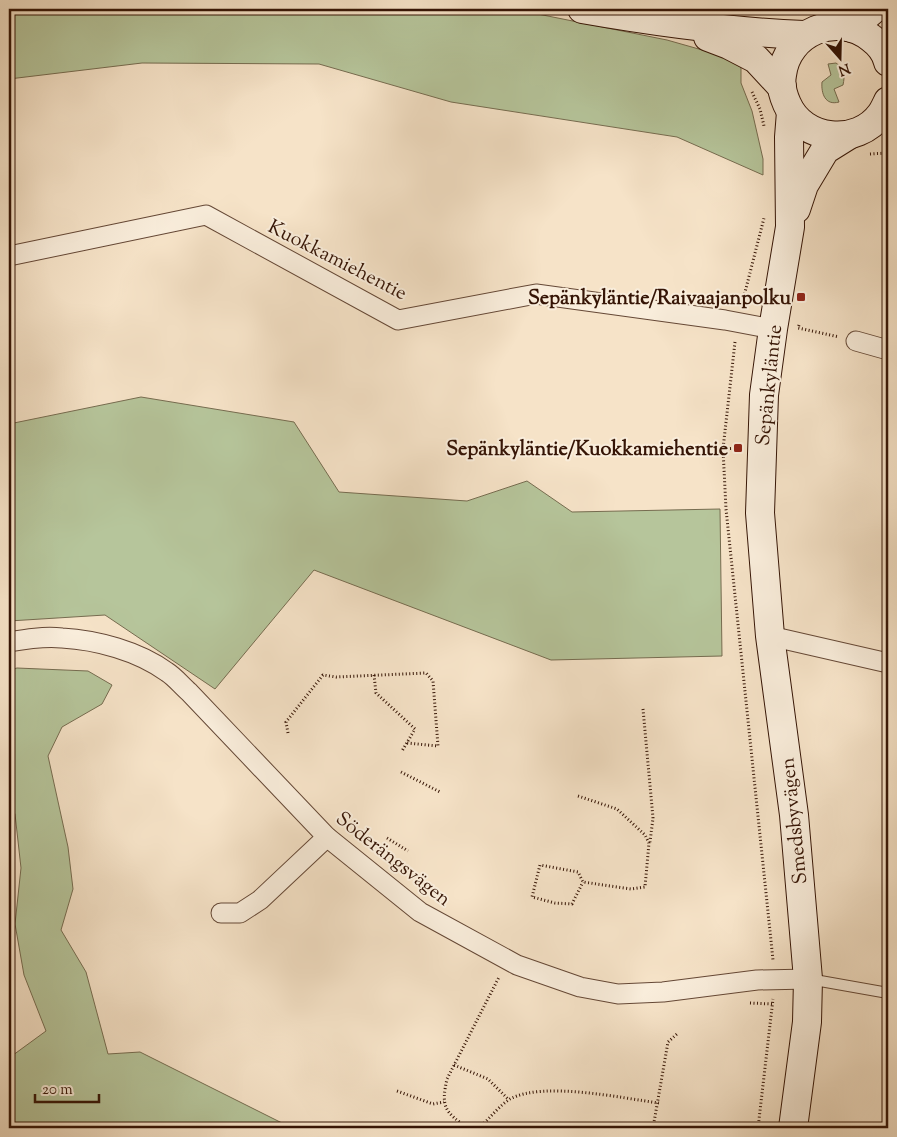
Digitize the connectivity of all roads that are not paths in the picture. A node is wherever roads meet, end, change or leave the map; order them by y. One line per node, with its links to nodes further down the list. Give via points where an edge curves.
1 (582, 9): 3 (main road)
2 (874, 9): 4 (main road)
3 (672, 24): 5 (main road); 7 (main road, via 729,45 756,59)
4 (852, 28): 5 (main road, via 829,26); 6 (main road)
5 (804, 35): 7 (main road, via 785,62)
6 (888, 51)
7 (782, 87): 9 (main road)
8 (888, 100): 10 (main road, Sepänkyläntie)
9 (791, 112): 10 (main road, via 803,125 832,136); 11 (main road, Sepänkyläntie)
10 (868, 130): 11 (main road, Sepänkyläntie, via 825,150 804,185)
11 (790, 227): 13 (main road, Sepänkyläntie)
12 (9, 256): 13 (street, Kuokkamiehentie, via 206,215 398,320 536,294)
13 (773, 329): 16 (main road, Sepänkyläntie, via 764,395)
14 (856, 341): 15 (street)
15 (888, 350)
16 (760, 513): 17 (main road, Smedsbyvägen)
17 (770, 636): 19 (street); 22 (main road, Smedsbyvägen, via 794,815)
18 (9, 642): 20 (street, Söderängsvägen, via 62,638 104,645 125,651 166,671)
19 (888, 663)
20 (326, 837): 21 (street, via 260,900 240,913); 22 (street, Söderängsvägen, via 420,912 517,965 580,987 618,994 774,979)
21 (221, 913)
22 (808, 979): 23 (lane); 24 (main road, Smedsbyvägen, via 807,1022)
23 (888, 993)
24 (793, 1128)

